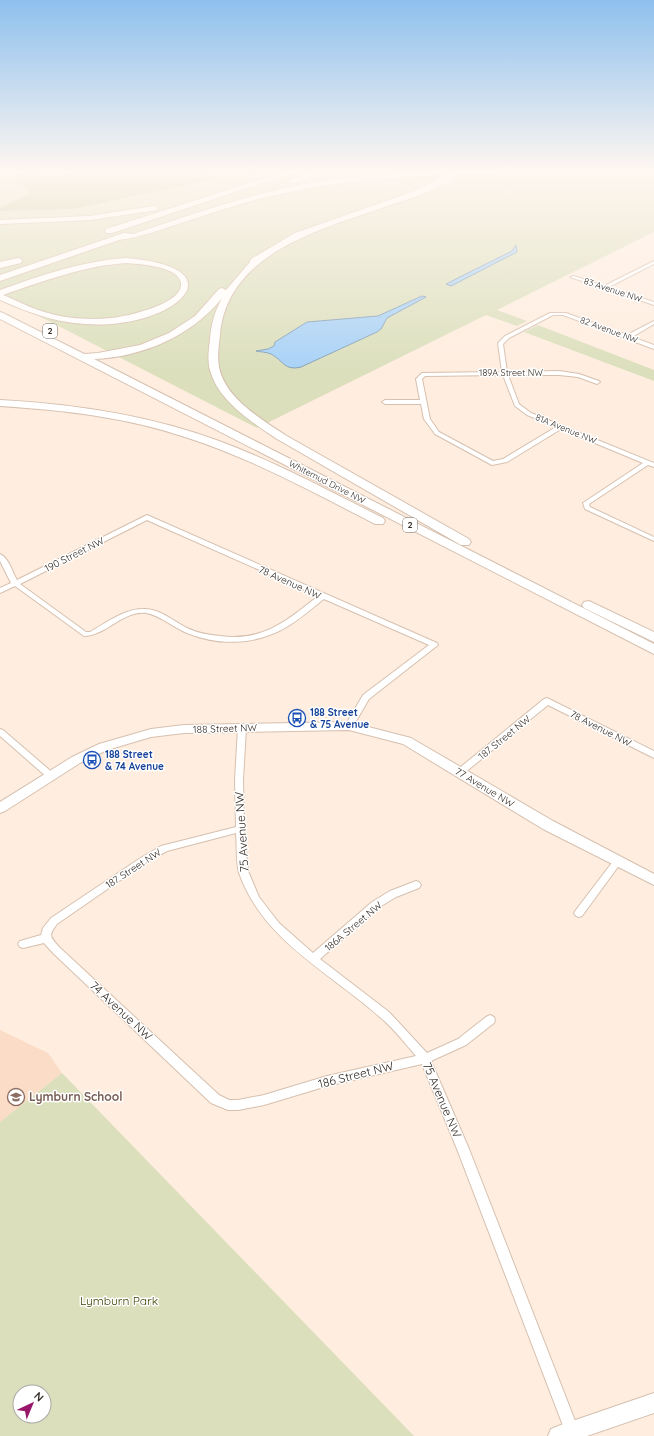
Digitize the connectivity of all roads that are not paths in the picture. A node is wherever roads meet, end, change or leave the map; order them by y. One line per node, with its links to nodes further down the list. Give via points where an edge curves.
1 (118, 238): 7 (highway)
2 (294, 238): 3 (highway, bridge)
3 (263, 255): 21 (highway, via 246,266 210,307 181,330 128,352); 33 (highway, via 232,286 218,315 213,359 217,376 228,394 254,419 281,437)
4 (22, 260): 6 (highway)
5 (654, 262): 9 (street)
6 (0, 266)
7 (3, 277)
8 (572, 277): 9 (street, 83 Avenue NW)
9 (604, 288): 12 (street, 83 Avenue NW)
10 (0, 293): 11 (highway, via 88,264 129,261 168,268 179,274 185,283 181,294 168,304 147,313 113,321 84,322 49,317)
11 (0, 297)
12 (654, 304)
13 (0, 306): 21 (highway, Whitemud Drive NW / 2)
14 (0, 315): 20 (highway, Whitemud Drive NW / 2)
15 (0, 322): 24 (highway, via 114,379)
16 (654, 322): 17 (street)
17 (628, 337): 18 (street, 82 Avenue NW, via 564,314 552,314 507,337); 19 (street, 82 Avenue NW)
18 (500, 344): 22 (street, 81A Avenue NW)
19 (654, 347)
20 (80, 356): 21 (highway); 24 (highway, Whitemud Drive NW)
21 (99, 356): 33 (highway, Whitemud Drive NW / 2)
22 (504, 373): 23 (street, 189A Street NW, via 559,373); 26 (street, 189A Street NW, via 424,374 419,379); 28 (street, 81A Avenue NW, via 517,405 529,414)
23 (597, 382)
24 (165, 400): 38 (highway, Whitemud Drive NW / 2)
25 (386, 402): 26 (street)
26 (424, 402): 28 (street, via 427,419 437,433 492,463 505,461)
27 (0, 403): 38 (highway, via 108,415 214,443 290,476 515,588)
28 (561, 427): 29 (street, 81A Avenue NW)
29 (646, 463): 30 (street, 81A Avenue NW); 32 (street, via 586,503 587,508)
30 (654, 465)
31 (147, 517): 35 (street, 190 Street NW); 37 (street, 78 Avenue NW)
32 (654, 539)
33 (466, 542): 39 (highway, Whitemud Drive NW / 2)
34 (0, 556): 35 (street, via 7,564)
35 (15, 583): 36 (street, 190 Street NW); 37 (street, via 84,634 92,634 131,613 146,610 189,631 222,640 259,636 275,631)
36 (0, 591)
37 (323, 596): 42 (street, 78 Avenue NW, via 434,645 366,697)
38 (576, 610): 40 (highway, Whitemud Drive NW / 2)
39 (654, 638)
40 (654, 650)
41 (547, 701): 45 (street, 78 Avenue NW); 46 (street, 187 Street NW)
42 (349, 726): 43 (street, 188 Street NW); 46 (street, 77 Avenue NW, via 407,741)
43 (242, 728): 47 (street, 188 Street NW, via 184,729 151,733 103,747); 49 (street, 75 Avenue NW)
44 (0, 732): 47 (street)
45 (654, 755)
46 (460, 772): 50 (street, 77 Avenue NW, via 548,825)
47 (51, 776): 48 (street, 188 Street NW)
48 (0, 808)
49 (240, 830): 54 (street, 187 Street NW, via 164,848 54,921 46,931); 56 (street, 75 Avenue NW, via 243,871 255,899 276,926)
50 (617, 862): 51 (street, 77 Avenue NW); 53 (street)
51 (654, 880)
52 (416, 885): 56 (street, 186A Street NW, via 375,905)
53 (579, 913)
54 (46, 938): 55 (street); 59 (street, 74 Avenue NW)
55 (23, 944)
56 (313, 960): 58 (street, 75 Avenue NW, via 385,1015)
57 (490, 1020): 58 (street, 186 Street NW, via 462,1042)
58 (424, 1059): 59 (street, 186 Street NW, via 327,1081 238,1106); 61 (street, 75 Avenue NW, via 463,1150)
59 (215, 1099)
60 (654, 1403): 61 (street)
61 (565, 1434)

